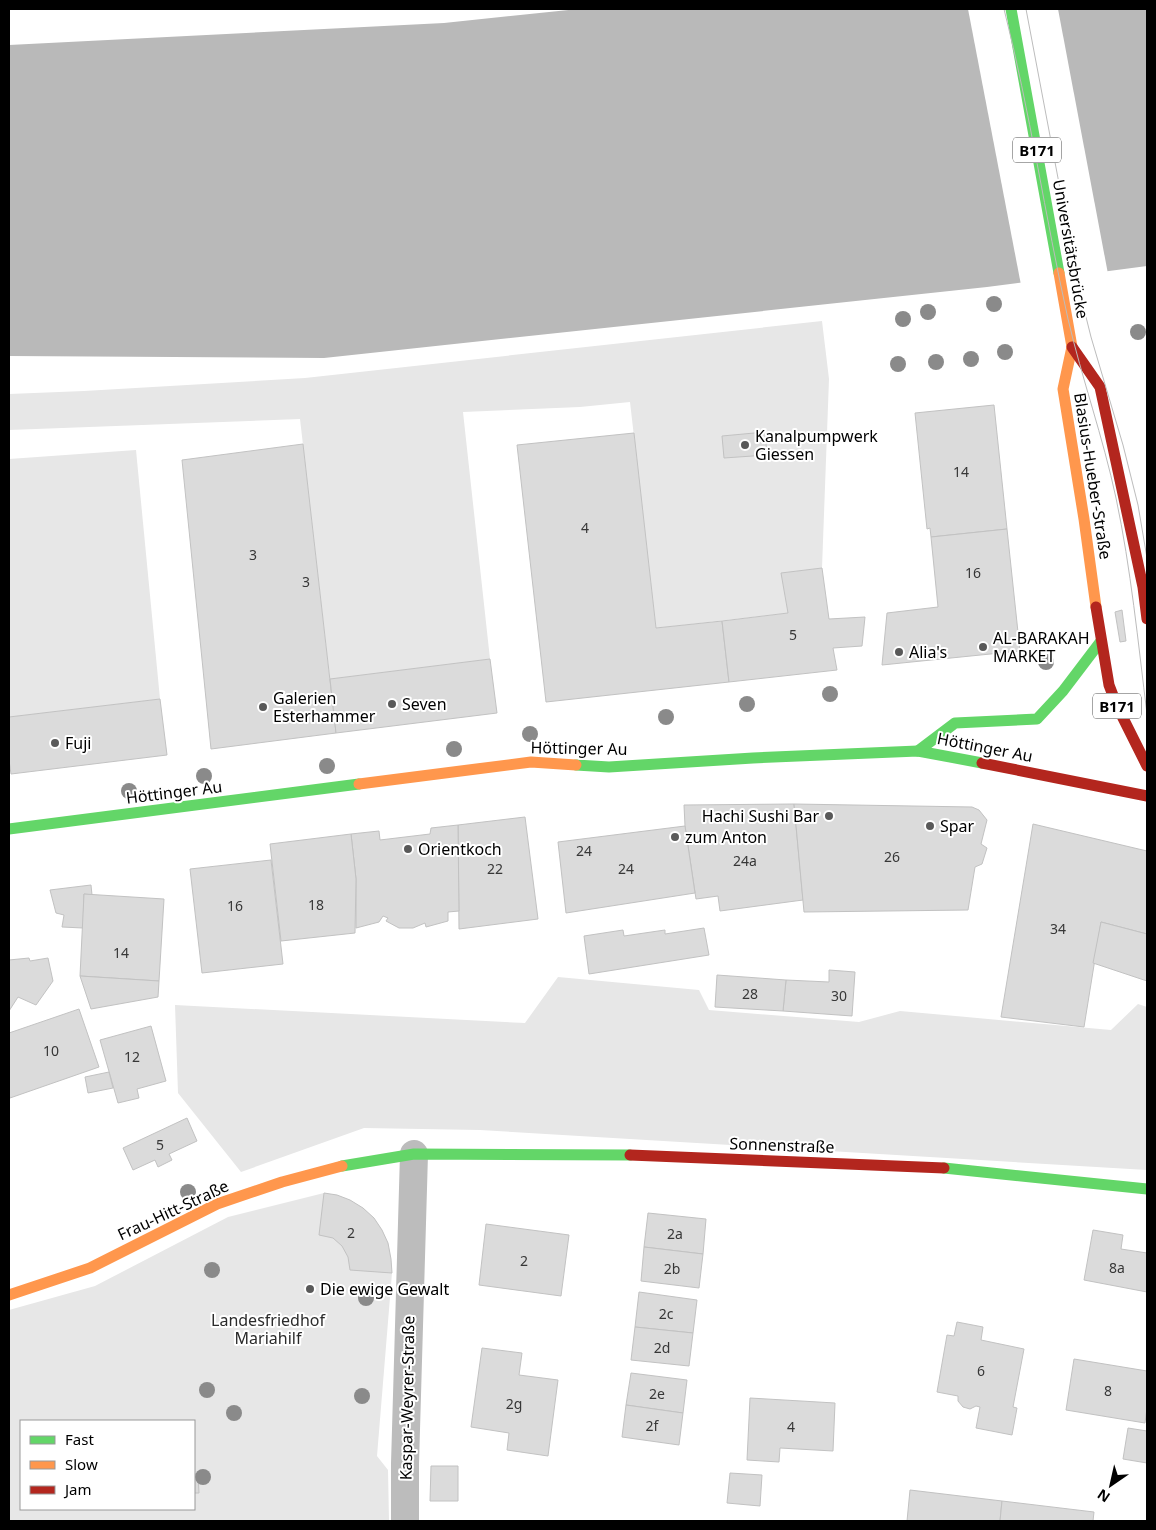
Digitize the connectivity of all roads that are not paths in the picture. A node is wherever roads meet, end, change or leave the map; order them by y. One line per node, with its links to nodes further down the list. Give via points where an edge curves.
1 (1011, 9): 2 (street, Universitätsbrücke / B171)
2 (1072, 347): 3 (street, Blasius-Hueber-Straße / B171, via 1100,388); 4 (street, Blasius-Hueber-Straße / B171, via 1063,389)
3 (1147, 619)
4 (1101, 641): 5 (street, via 1037,719 955,723); 6 (street, Blasius-Hueber-Straße / B171, via 1109,685)
5 (918, 751): 7 (street, Höttinger Au); 8 (street, Höttinger Au, via 609,767 531,762)
6 (1147, 766)
7 (1147, 796)
8 (9, 829)
9 (414, 1154): 10 (street, Sonnenstraße, via 632,1155 962,1169); 11 (street, Frau-Hitt-Straße, via 353,1162 217,1204 90,1268); 12 (street, Kaspar-Weyrer-Straße)
10 (1147, 1189)
11 (9, 1295)
12 (405, 1521)

